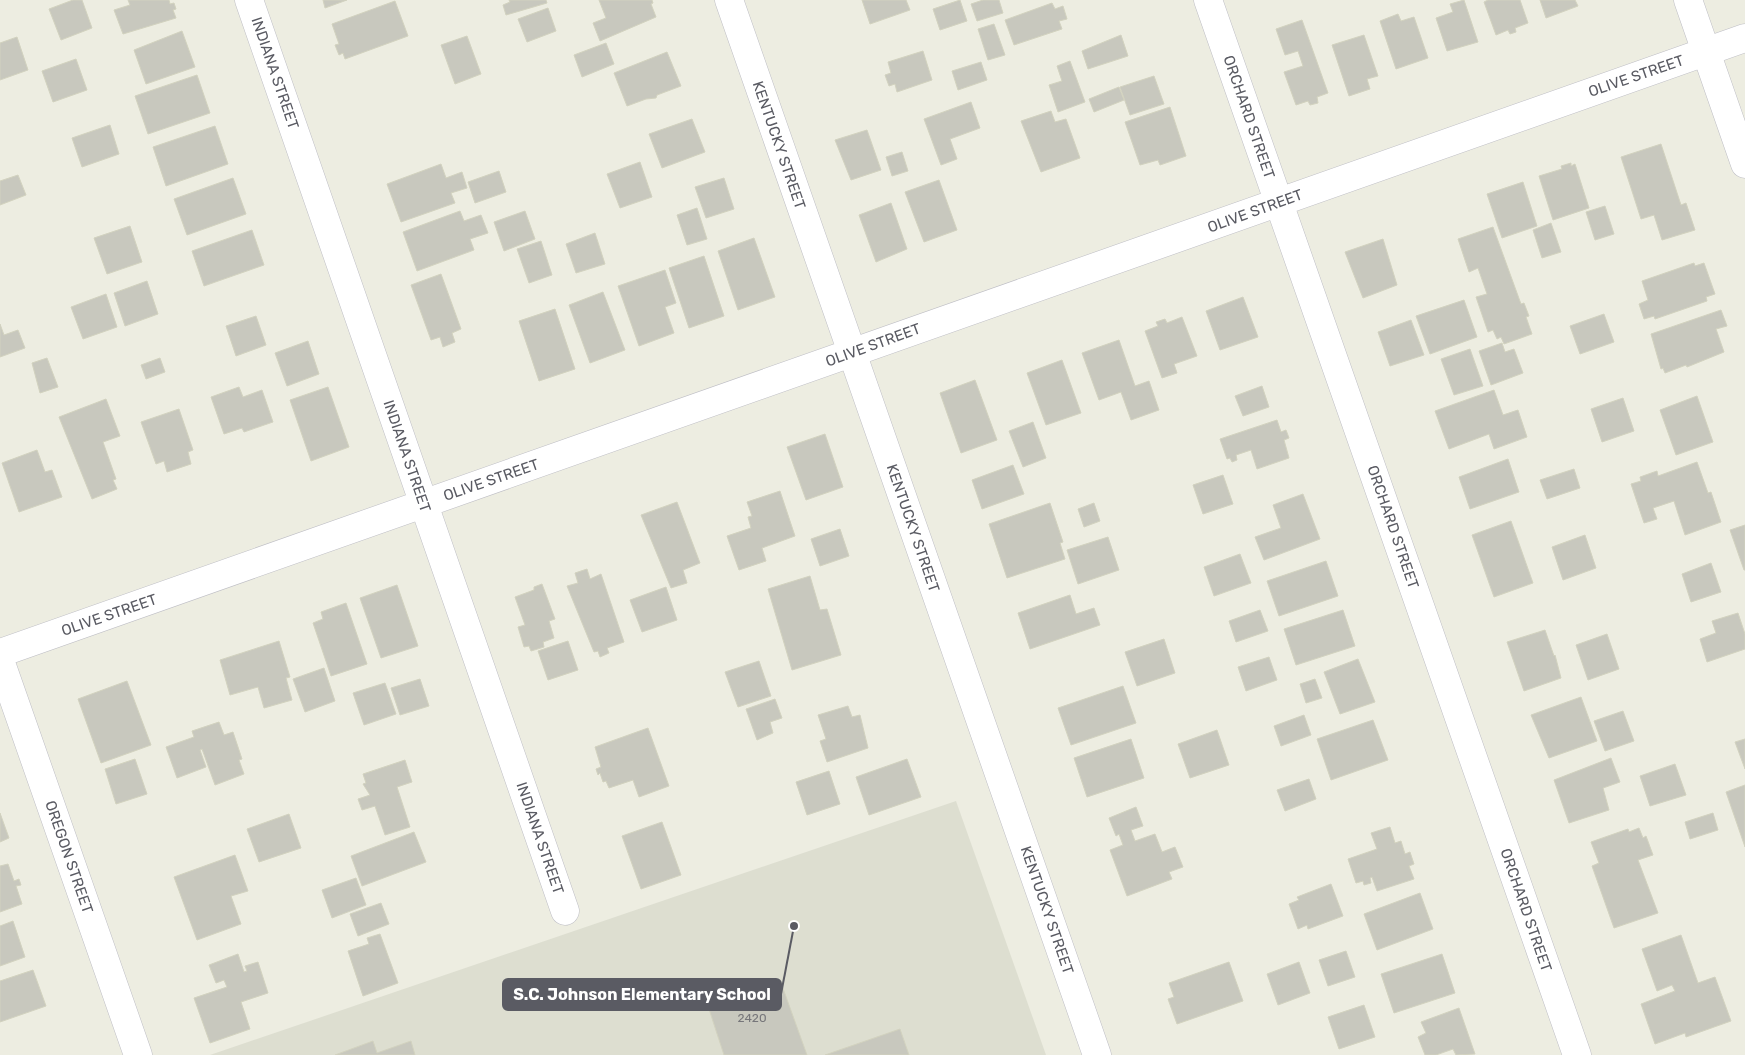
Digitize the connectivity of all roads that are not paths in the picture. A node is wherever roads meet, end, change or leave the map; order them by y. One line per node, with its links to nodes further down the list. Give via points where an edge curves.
1 (249, 0): 10 (street, INDIANA STREET)
2 (729, 0): 9 (street, KENTUCKY STREET)
3 (1208, 0): 8 (street, ORCHARD STREET)
4 (1688, 0): 6 (street)
5 (1745, 38): 6 (street, OLIVE STREET)
6 (1706, 52): 7 (street); 8 (street, OLIVE STREET)
7 (1745, 164)
8 (1279, 202): 9 (street, OLIVE STREET); 16 (street, ORCHARD STREET)
9 (852, 352): 10 (street, OLIVE STREET); 15 (street, KENTUCKY STREET)
10 (424, 504): 11 (street, OLIVE STREET); 13 (street, INDIANA STREET)
11 (0, 653)
12 (0, 660): 14 (street, OREGON STREET)
13 (565, 912)
14 (138, 1055)
15 (1097, 1055)
16 (1577, 1055)

